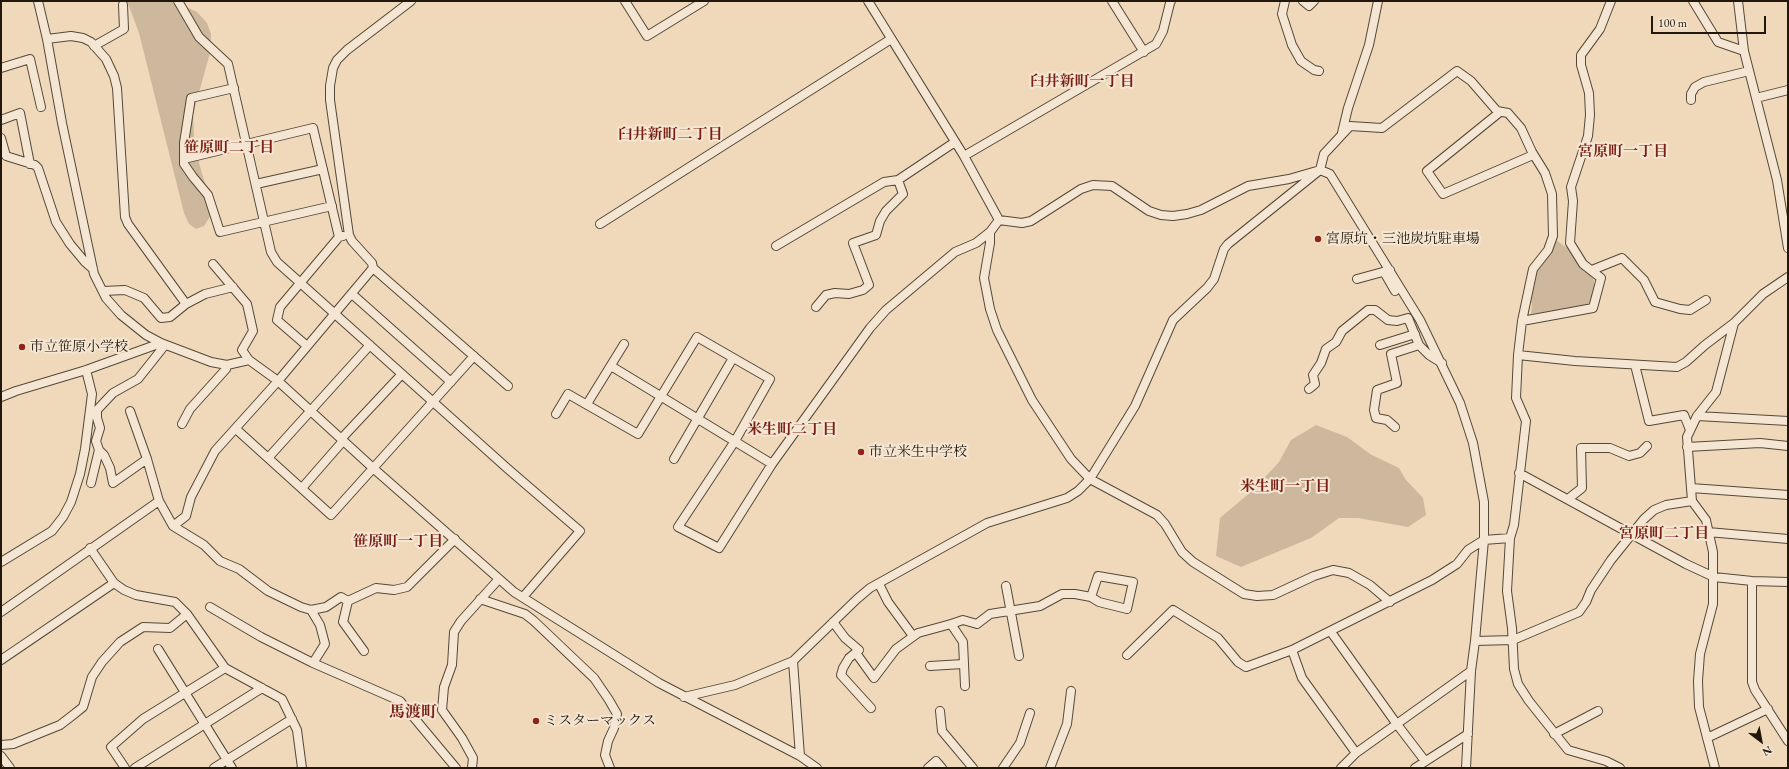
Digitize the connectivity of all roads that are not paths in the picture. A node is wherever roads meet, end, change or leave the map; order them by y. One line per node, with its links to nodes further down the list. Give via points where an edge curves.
1 (38, 1): 17 (street)
2 (178, 1): 25 (street, via 199,37 228,64)
3 (411, 1): 49 (street, via 347,50 333,68 330,100)
4 (625, 1): 15 (street, via 647,36)
5 (868, 1): 18 (street)
6 (1112, 1): 21 (street)
7 (1171, 1): 21 (street, via 1163,31 1156,44)
8 (1285, 1): 23 (street, via 1282,14 1292,45 1301,61)
9 (1303, 1): 10 (street, via 1309,6)
10 (1314, 1)
11 (1378, 1): 32 (street, via 1370,45)
12 (1611, 1): 56 (street, via 1600,29 1581,55 1581,65 1589,93 1590,115 1588,136 1571,187 1573,201 1570,243 1583,264)
13 (1693, 1): 20 (street, via 1718,42)
14 (1738, 1): 20 (street)
15 (701, 2)
16 (123, 5): 19 (street, via 124,29)
17 (47, 39): 19 (street, via 71,36 83,38); 55 (street)
18 (890, 39): 34 (street); 47 (street)
19 (94, 46): 66 (street, via 106,59 117,88 125,217)
20 (1744, 51): 24 (street)
21 (1144, 52): 37 (street)
22 (1, 68): 29 (street, via 30,59)
23 (1318, 71)
24 (1749, 71): 27 (street); 28 (street, via 1704,82 1690,94)
25 (234, 88): 35 (street); 38 (street, via 191,98)
26 (1788, 90): 27 (street)
27 (1756, 98): 52 (street, via 1777,180)
28 (1691, 100)
29 (41, 107)
30 (1500, 112): 32 (street, via 1497,112 1471,82 1457,71 1382,128 1350,126); 36 (street, via 1508,114 1521,128); 36 (street, via 1427,171 1443,194)
31 (1, 120): 39 (street, via 20,114)
32 (1341, 134): 41 (street, via 1324,154)
33 (1, 138): 39 (street, via 6,156)
34 (955, 142): 37 (street); 42 (street)
35 (246, 144): 38 (street); 40 (street, via 313,128); 43 (street)
36 (1533, 155): 69 (street, via 1545,173 1552,194 1553,236 1548,250 1533,269)
37 (964, 156): 45 (street)
38 (184, 159): 46 (street, via 184,164 193,178 208,195 220,232)
39 (30, 164): 55 (street, via 38,168 56,222 70,244)
40 (323, 169): 43 (street); 44 (street)
41 (1320, 170): 45 (street, via 1289,179 1248,186 1201,210 1187,214 1173,216 1149,211 1112,186 1103,184 1081,189 1031,221 1022,223); 57 (street, via 1330,174); 118 (street, via 1224,249 1214,279 1173,320 1135,406)
42 (898, 180): 51 (street, via 884,182); 67 (street, via 903,194 886,211 876,235 853,243 869,285 863,290 849,294 826,295)
43 (256, 184): 46 (street)
44 (332, 206): 46 (street); 50 (street)
45 (999, 220): 48 (street)
46 (265, 222): 60 (street, via 271,252 277,262)
47 (600, 224)
48 (990, 232): 115 (street, via 976,243 955,252 886,310 870,328); 118 (street, via 984,278 997,330 1032,400 1071,459)
49 (349, 235): 50 (street); 54 (street, via 372,263)
50 (339, 237): 60 (street)
51 (776, 246)
52 (1788, 248)
53 (213, 264): 61 (street)
54 (373, 268): 64 (street); 79 (street)
55 (93, 269): 62 (street)
56 (1592, 270): 65 (street, via 1622,258 1644,280 1655,302 1690,310); 69 (street, via 1601,278 1593,308)
57 (1387, 271): 59 (street); 63 (street); 82 (street, via 1420,320)
58 (1788, 277): 70 (street, via 1763,294)
59 (1357, 279)
60 (300, 284): 68 (street); 77 (street, via 280,307 277,320)
61 (233, 288): 66 (street, via 204,294); 81 (street, via 247,304 253,331 242,350)
62 (103, 291): 66 (street, via 125,290 144,298 161,318 170,317); 72 (street, via 121,315 146,335)
63 (1395, 291)
64 (352, 294): 68 (street); 89 (street)
65 (1706, 300)
66 (186, 304)
67 (816, 307)
68 (335, 313): 74 (street); 77 (street)
69 (1522, 321): 78 (street)
70 (1734, 323): 84 (street, via 1677,367); 99 (street, via 1716,392)
71 (1415, 334): 75 (street); 76 (street); 91 (street, via 1408,318 1388,320 1375,310 1368,310 1342,331 1336,342 1326,349 1313,375 1315,384)
72 (163, 344): 83 (street, via 211,362); 86 (street); 111 (street, via 138,378 113,393 97,410 100,428 96,441)
73 (624, 344): 85 (street)
74 (370, 345): 87 (street); 97 (street)
75 (1380, 345)
76 (1419, 345): 82 (street, via 1429,356); 103 (street, via 1391,354 1397,382 1377,390 1374,410 1376,418 1388,420)
77 (307, 346): 88 (street)
78 (1518, 355): 84 (street); 117 (street, via 1516,398 1526,421)
79 (474, 356): 89 (street); 90 (street)
80 (733, 358): 92 (street, via 697,337); 100 (street); 107 (street, via 770,379)
81 (249, 360): 83 (street); 88 (street)
82 (1442, 363): 132 (street, via 1460,403 1473,443 1484,502)
83 (227, 364): 102 (street, via 226,369 190,409)
84 (1635, 365): 105 (street, via 1649,421 1684,415)
85 (611, 366): 92 (street); 95 (street)
86 (86, 370): 93 (street, via 16,390); 134 (street, via 92,394 84,455 71,502 52,531)
87 (402, 374): 94 (street); 106 (street)
88 (278, 381): 97 (street); 104 (street)
89 (451, 382): 94 (street)
90 (508, 386)
91 (1309, 389)
92 (662, 396): 95 (street, via 638,434); 100 (street)
93 (1, 397)
94 (433, 402): 116 (street); 142 (street, via 580,531)
95 (586, 404): 98 (street, via 568,394)
96 (130, 410): 113 (street)
97 (310, 411): 106 (street); 112 (street)
98 (556, 414)
99 (1697, 416): 101 (street); 105 (street)
100 (698, 418): 107 (street); 114 (street)
101 (1788, 421)
102 (182, 424)
103 (1395, 427)
104 (236, 428): 112 (street); 126 (street, via 215,451 191,497 186,516)
105 (1690, 430): 110 (street)
106 (342, 440): 116 (street); 120 (street)
107 (735, 441): 115 (street); 115 (street, via 678,527 719,548)
108 (1647, 446): 123 (street, via 1640,454 1629,456 1610,448 1581,448 1582,488)
109 (1788, 446): 110 (street, via 1760,443)
110 (1687, 448): 121 (street)
111 (99, 450): 113 (street, via 110,468 113,483); 119 (street)
112 (268, 458): 120 (street)
113 (147, 459): 124 (street)
114 (674, 459)
115 (772, 464)
116 (373, 468): 120 (street, via 331,515); 130 (street)
117 (1519, 473): 123 (street); 129 (street, via 1514,525)
118 (1090, 479): 140 (street, via 1067,498 987,523); 146 (street, via 1156,515 1165,524 1182,552 1193,562 1244,594 1273,595 1333,570 1349,573 1370,584)
119 (91, 483)
120 (302, 488)
121 (1691, 488): 122 (street); 125 (street)
122 (1788, 495)
123 (1568, 499): 128 (street)
124 (159, 501): 126 (street); 133 (street)
125 (1692, 501): 127 (street, via 1706,520); 128 (street, via 1666,505 1654,510)
126 (173, 526): 148 (street, via 204,545 220,561 239,569 268,591)
127 (1708, 532): 131 (street); 135 (street, via 1714,552)
128 (1632, 535): 135 (street); 156 (street, via 1603,572 1578,612)
129 (1510, 538): 132 (street); 156 (street, via 1507,591)
130 (454, 539): 136 (street); 145 (street, via 408,587 394,590 376,588)
131 (1788, 539)
132 (1484, 540): 146 (street, via 1468,550 1457,564); 157 (street)
133 (90, 548): 139 (street); 150 (street)
134 (1, 562)
135 (1714, 577): 137 (street); 186 (street, via 1713,604 1700,654 1698,681 1699,707)
136 (498, 580): 142 (street); 144 (street)
137 (1752, 581): 138 (street); 177 (street, via 1752,682 1754,690)
138 (1788, 582)
139 (114, 583): 151 (street, via 136,595 175,602); 164 (street)
140 (879, 584): 152 (street, via 857,599); 155 (street, via 888,602)
141 (1006, 586): 149 (street)
142 (523, 597): 175 (street)
143 (1091, 597): 143 (street, via 1098,576 1133,582 1127,609 1099,602); 149 (street, via 1062,594 1040,606)
144 (480, 599): 201 (street, via 454,632 452,665 444,687 442,710 473,758); 202 (street, via 525,614 594,678 617,714 605,755)
145 (348, 601): 148 (street, via 341,598 326,607); 160 (street, via 343,622)
146 (1390, 602): 154 (street)
147 (210, 607): 166 (street)
148 (311, 610): 166 (street, via 320,625 324,644)
149 (1010, 611): 153 (street, via 990,614 977,624 964,620); 163 (street)
150 (1, 612)
151 (186, 614): 169 (street); 188 (street, via 170,628 142,627 120,642 92,677 83,707 60,725 13,744)
152 (834, 622): 161 (street, via 845,638 859,650); 165 (street)
153 (951, 624): 155 (street); 167 (street, via 963,642)
154 (1331, 632): 159 (street); 182 (street)
155 (914, 636): 161 (street, via 896,649 874,678)
156 (1513, 640): 157 (street); 185 (street, via 1514,669 1518,684)
157 (1475, 641): 170 (street)
158 (158, 649): 174 (street)
159 (1292, 650): 162 (street, via 1246,667 1238,662 1218,638 1173,610); 189 (street, via 1302,678)
160 (364, 651)
161 (856, 653): 176 (street, via 849,658 841,674)
162 (1127, 655)
163 (1019, 656)
164 (1, 660)
165 (793, 661): 175 (street, via 735,685); 191 (street)
166 (313, 663): 200 (street, via 400,701)
167 (963, 664): 168 (street); 171 (street)
168 (930, 666)
169 (225, 668): 172 (street); 174 (street)
170 (1471, 671): 182 (street); 184 (street)
171 (965, 686)
172 (262, 688): 181 (street, via 282,699); 183 (street)
173 (1071, 690): 208 (street, via 1067,724)
174 (185, 694): 183 (street); 195 (street, via 143,719 111,747)
175 (684, 697): 191 (street)
176 (871, 708)
177 (1768, 710): 186 (street); 187 (street)
178 (940, 711): 206 (street, via 942,731)
179 (1598, 711): 185 (street)
180 (1030, 714): 207 (street, via 1020,743)
181 (292, 719): 192 (street); 199 (street, via 297,730)
182 (1396, 723): 189 (street); 193 (street)
183 (204, 725): 192 (street); 196 (street)
184 (1468, 734): 193 (street); 211 (street)
185 (1554, 734): 212 (street, via 1568,750 1606,761)
186 (1707, 738): 213 (street)
187 (1788, 741)
188 (1, 745)
189 (1356, 753): 209 (street)
190 (1, 756): 194 (street)
191 (800, 756): 203 (street)
192 (226, 760): 197 (street); 198 (street)
193 (1425, 761): 210 (street)
194 (10, 768)
195 (125, 768)
196 (135, 768)
197 (214, 768)
198 (232, 768)
199 (302, 768)
200 (456, 768)
201 (472, 768)
202 (610, 768)
203 (817, 768)
204 (928, 768): 205 (street, via 936,761)
205 (942, 768)
206 (973, 768)
207 (1003, 768)
208 (1050, 768)
209 (1341, 768)
210 (1415, 768)
211 (1466, 768)
212 (1620, 768)
213 (1715, 768)

